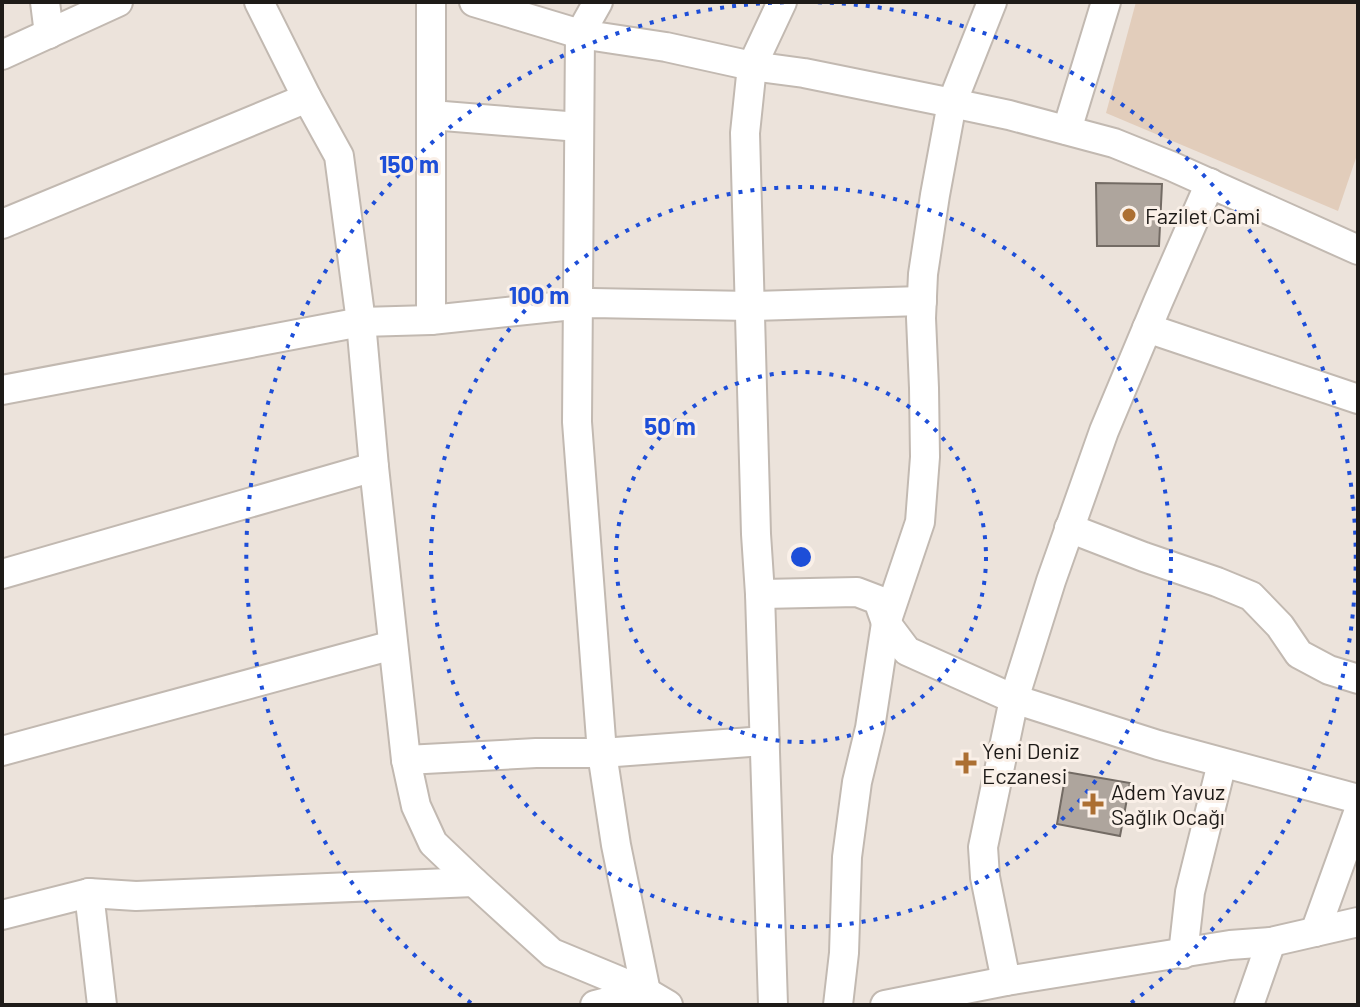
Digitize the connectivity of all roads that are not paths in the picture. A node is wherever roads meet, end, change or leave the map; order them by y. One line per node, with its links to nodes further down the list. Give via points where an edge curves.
1 (45, 2): 10 (street)
2 (118, 2): 10 (street)
3 (259, 2): 14 (street)
4 (431, 2): 16 (street)
5 (474, 2): 11 (street)
6 (598, 2): 11 (street)
7 (782, 2): 13 (street)
8 (992, 2): 15 (street)
9 (1106, 2): 18 (street)
10 (49, 34): 12 (street)
11 (580, 34): 13 (street); 17 (street)
12 (2, 55)
13 (752, 66): 15 (street); 24 (street, via 745,133)
14 (307, 98): 20 (street); 26 (street, via 339,156)
15 (952, 103): 18 (street); 22 (street)
16 (431, 115): 17 (street); 25 (street)
17 (579, 127): 23 (street)
18 (1067, 130): 19 (street, via 1114,143)
19 (1210, 183): 21 (street); 27 (street)
20 (2, 224)
21 (1355, 240)
22 (922, 301): 24 (street); 34 (street, via 925,457 920,522)
23 (578, 304): 24 (street); 25 (street); 40 (street, via 577,422)
24 (750, 306): 33 (street)
25 (431, 320): 26 (street)
26 (361, 322): 28 (street); 30 (street)
27 (1147, 328): 29 (street); 31 (street)
28 (2, 390)
29 (1358, 399)
30 (374, 467): 32 (street); 35 (street)
31 (1069, 528): 36 (street, via 1251,596 1299,654); 37 (street)
32 (2, 574)
33 (760, 594): 34 (street, via 857,592 878,600); 38 (street)
34 (886, 623): 37 (street, via 907,651); 57 (street, via 847,857)
35 (393, 645): 39 (street); 41 (street)
36 (1358, 679)
37 (1014, 699): 42 (street); 52 (street, via 983,847)
38 (765, 741): 40 (street); 56 (street)
39 (2, 751)
40 (602, 753): 41 (street); 53 (street, via 616,845)
41 (406, 760): 45 (street, via 416,806 433,843)
42 (1222, 763): 43 (street); 51 (street, via 1190,892)
43 (1358, 799)
44 (1358, 813): 49 (street)
45 (474, 882): 46 (street, via 136,896); 53 (street, via 552,953)
46 (89, 893): 47 (street); 54 (street)
47 (2, 915)
48 (1358, 922): 49 (street)
49 (1315, 932): 50 (street)
50 (1271, 942): 51 (street); 59 (street)
51 (1183, 954): 52 (street)
52 (1006, 981): 58 (street)
53 (657, 999): 55 (street)
54 (102, 1005)
55 (595, 1005)
56 (773, 1005)
57 (838, 1005)
58 (885, 1005)
59 (1249, 1005)

